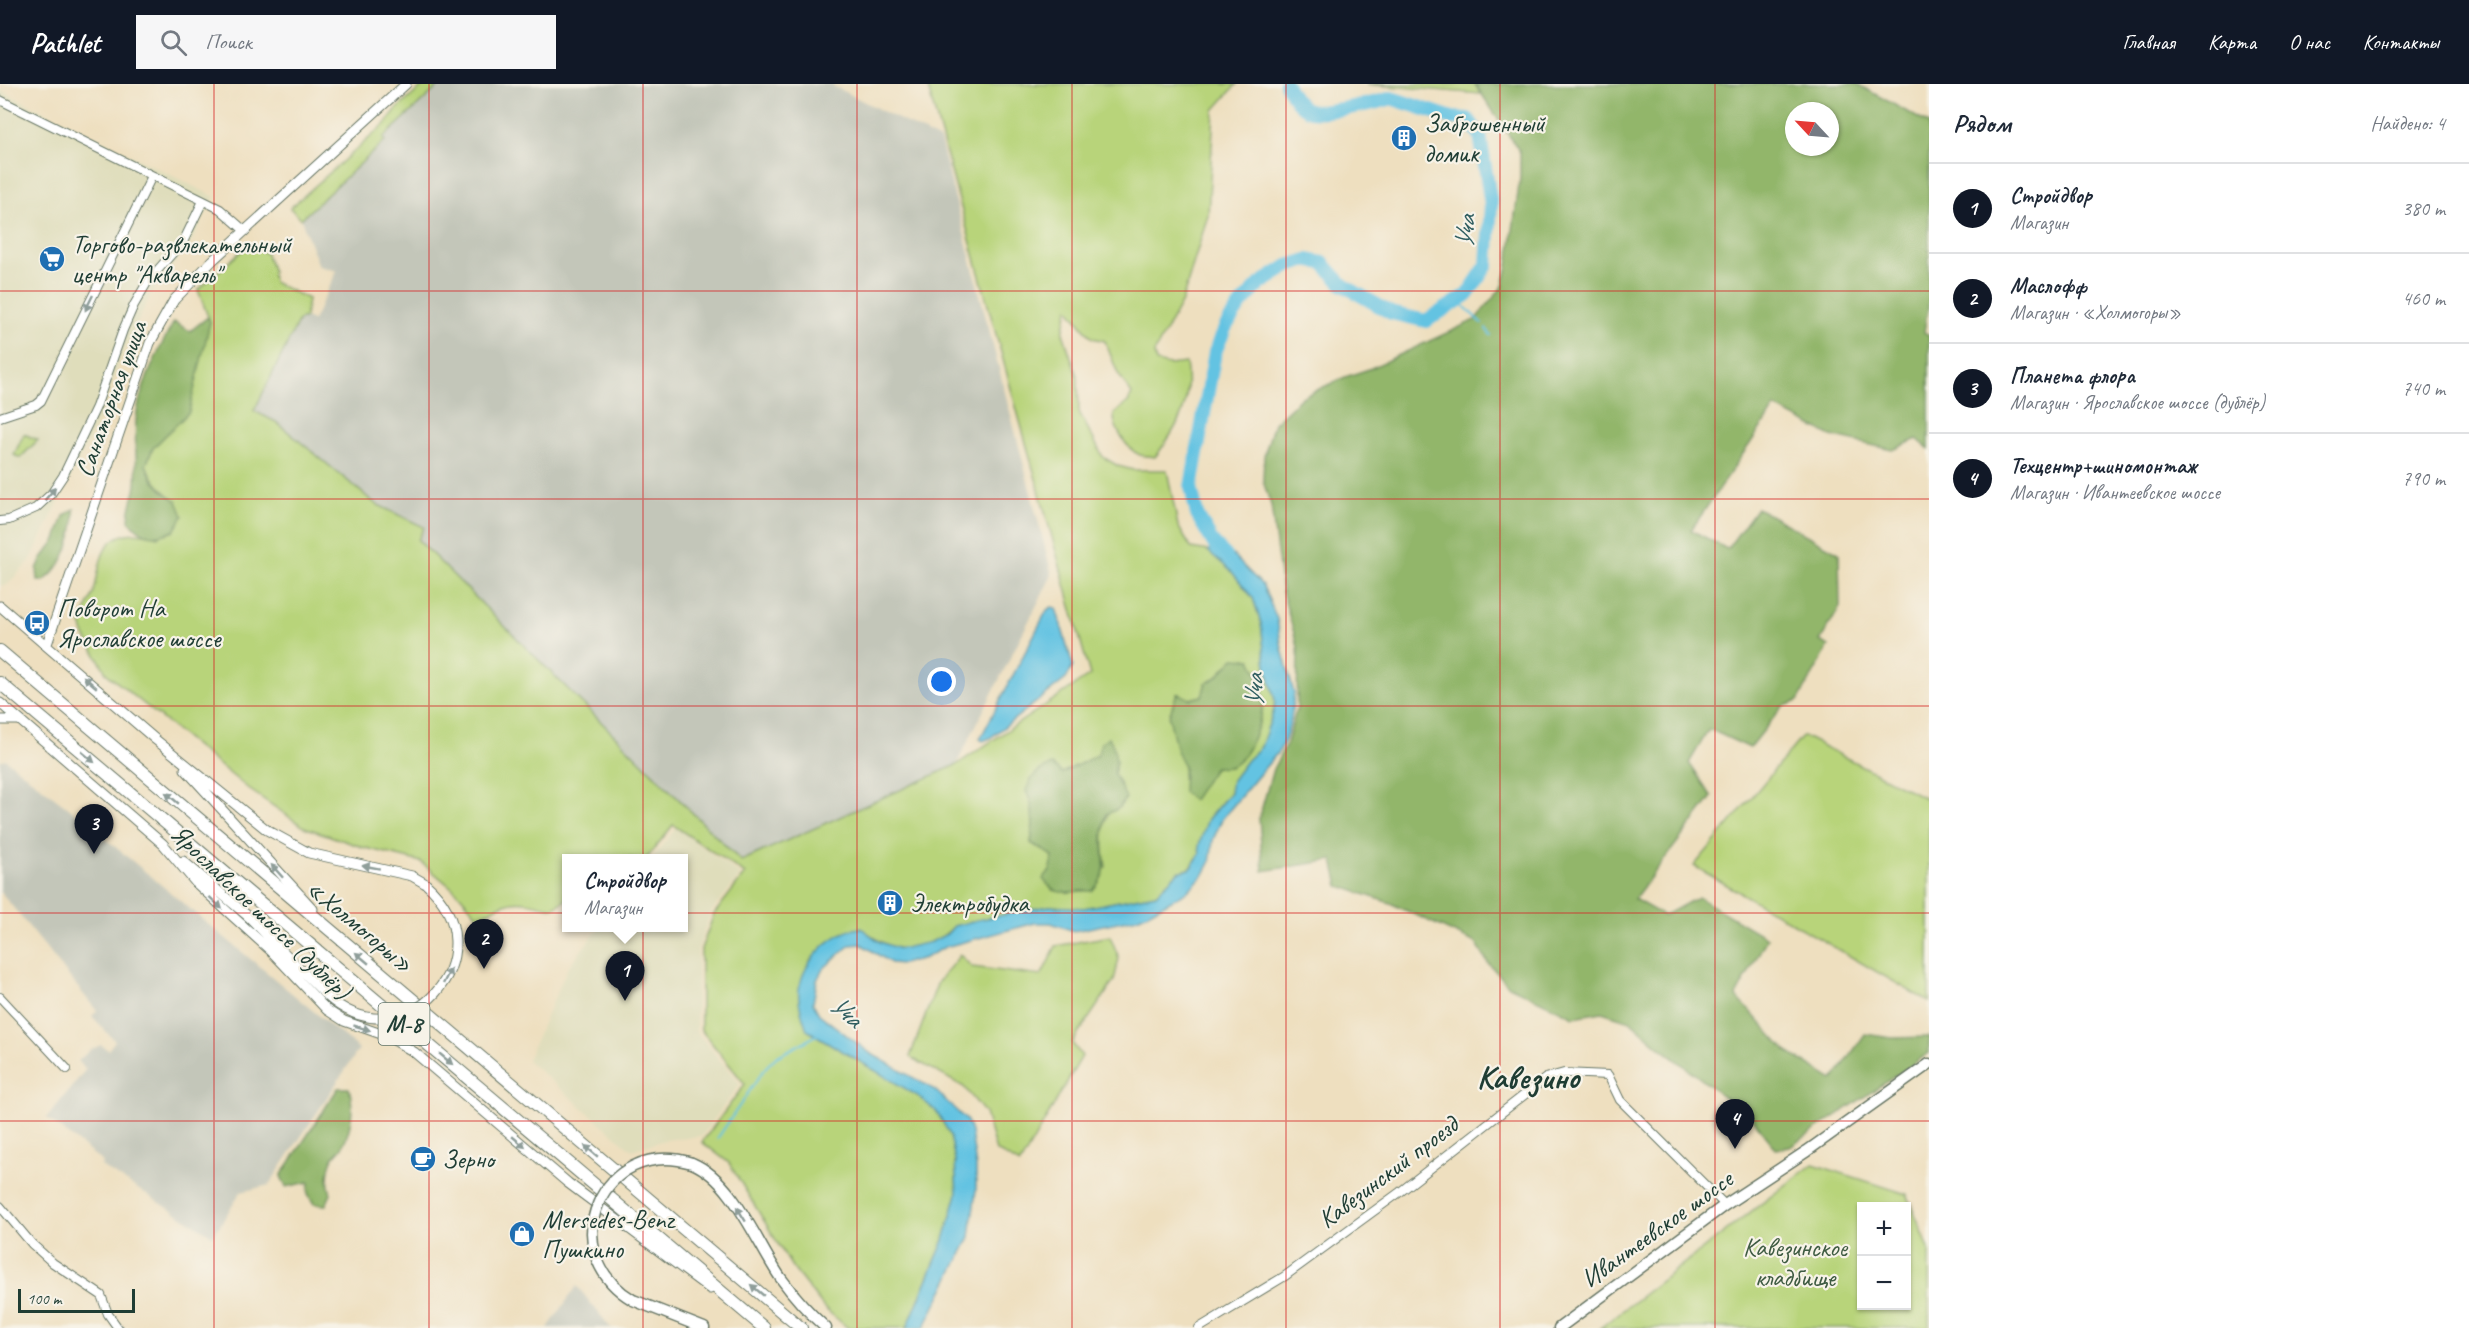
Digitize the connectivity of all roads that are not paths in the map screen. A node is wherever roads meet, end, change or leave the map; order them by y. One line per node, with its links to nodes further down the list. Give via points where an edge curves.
1 (406, 84): 5 (street, Санаторная улица)
2 (0, 100): 3 (street)
3 (152, 176): 4 (street); 6 (street, one-way to 6, via 41,401)
4 (203, 201): 5 (street, via 220,209); 7 (street, one-way to 4, via 36,508 63,476 96,407 134,305 148,281 184,240)
5 (245, 231): 9 (street, Санаторная улица, via 174,300 154,336)
6 (0, 417)
7 (0, 521)
8 (0, 606): 9 (street)
9 (47, 645): 15 (street, one-way to 9)
10 (0, 651): 17 (highway, «Холмогоры» / М-8, one-way to 10)
11 (0, 683): 25 (highway, «Холмогоры» / М-8, one-way to 25)
12 (0, 703): 14 (street, Ярославское шоссе (дублёр))
13 (0, 720): 14 (street)
14 (20, 720): 16 (street, Ярославское шоссе (дублёр))
15 (156, 740): 16 (street, one-way to 15, bridge, via 249,917 327,996 351,1012 380,1018 408,1013 433,997 449,972 455,944 453,924 446,906 426,884 412,876 336,861 290,844 267,830); 17 (street, one-way to 15)
16 (162, 844): 25 (street, Ярославское шоссе (дублёр), one-way to 25, via 196,883 271,951 327,1010 414,1052 568,1183)
17 (346, 944): 26 (highway, «Холмогоры» / М-8, one-way to 17)
18 (0, 997): 20 (street)
19 (1929, 1064): 21 (main road, Ивантеевское шоссе)
20 (67, 1069)
21 (1725, 1205): 28 (street, Кавезинский проезд, via 1620,1100 1608,1075 1564,1073 1546,1078 1294,1269); 29 (main road, Ивантеевское шоссе)
22 (0, 1206): 23 (street, via 53,1263 101,1295)
23 (118, 1328)
24 (704, 1328): 27 (main road, one-way to 24, bridge, via 781,1277 714,1175 692,1162 675,1159 633,1166 612,1182 598,1203 591,1228 595,1254 606,1278 618,1290 633,1300)
25 (763, 1328)
26 (801, 1328)
27 (826, 1328)
28 (1199, 1328)
29 (1559, 1328)

